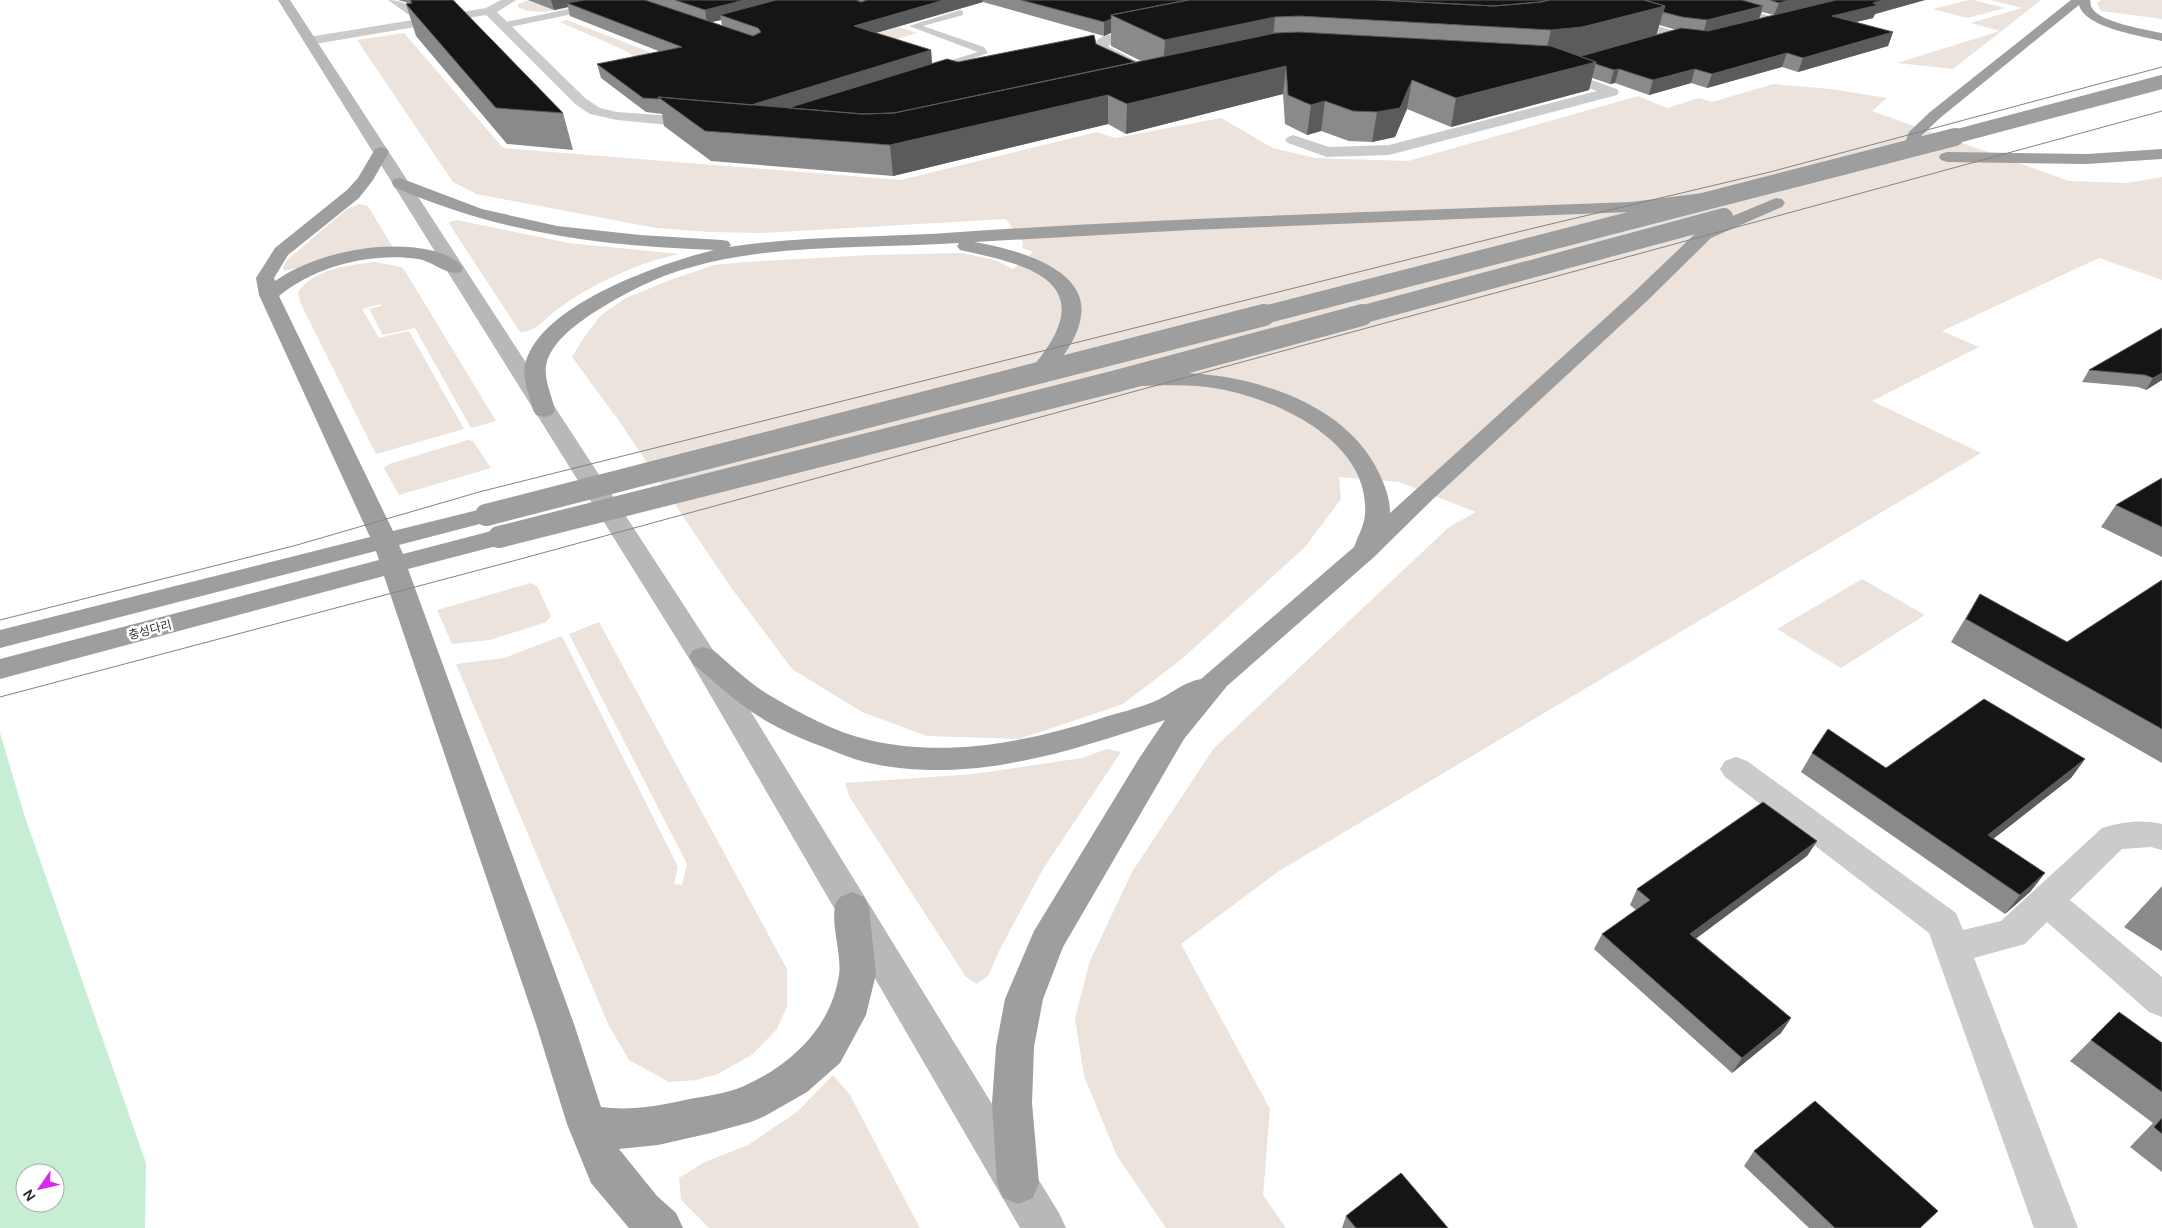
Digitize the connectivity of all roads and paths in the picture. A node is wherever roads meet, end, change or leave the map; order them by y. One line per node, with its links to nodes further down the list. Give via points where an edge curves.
1 (284, 0): 21 (main road)
2 (510, 0): 9 (street)
3 (1555, 0): 10 (street)
4 (1706, 0): 13 (lane)
5 (2078, 0): 30 (highway, via 1935,115 1914,135)
6 (2084, 0): 20 (highway, via 2089,13 2101,19)
7 (398, 1): 14 (lane)
8 (629, 1): 15 (lane)
9 (489, 12): 14 (street); 15 (street)
10 (1593, 12): 12 (street); 18 (street)
11 (960, 13): 25 (lane, via 914,26 981,49 983,53)
12 (1568, 18)
13 (1782, 19): 17 (street)
14 (423, 22): 21 (street)
15 (505, 24): 28 (street, via 580,101 595,111)
16 (1163, 28): 24 (street, via 1102,43 1102,49)
17 (1749, 28)
18 (1677, 36): 19 (street); 22 (street)
19 (1712, 37)
20 (2162, 37)
21 (309, 41): 31 (main road)
22 (1650, 44)
23 (1576, 64): 29 (street, via 1544,67 1612,92 1389,150 1327,152)
24 (1144, 70)
25 (917, 74)
26 (2162, 82): 30 (highway, bridge)
27 (2162, 100): 33 (highway)
28 (717, 125)
29 (1292, 140)
30 (1911, 148): 35 (highway, bridge)
31 (381, 152): 34 (main road); 40 (highway, via 353,194 281,252 265,278)
32 (2162, 154): 33 (highway, via 2087,159)
33 (1947, 157): 36 (highway)
34 (400, 183): 38 (highway, via 475,213 554,229 695,244); 39 (main road)
35 (1747, 192): 37 (highway, bridge, via 1631,207 1028,232); 41 (highway, bridge)
36 (1795, 198): 42 (highway, bridge); 44 (highway, via 1705,234)
37 (920, 241): 38 (highway); 41 (highway, via 980,248 1024,260 1057,280 1067,292 1072,306 1070,321 1057,351)
38 (801, 246): 43 (highway, via 710,257 684,264 622,288 595,303 554,336 542,351 535,366)
39 (454, 268): 40 (highway, via 434,257 407,252 378,254 328,264 291,279); 43 (main road)
40 (269, 295): 45 (highway)
41 (1040, 372): 45 (highway, bridge, via 486,515)
42 (1117, 381): 44 (highway, bridge, via 1192,379 1229,384 1295,405 1322,422 1344,439 1370,478 1377,499 1377,520); 45 (highway, bridge, via 499,537)
43 (544, 410): 47 (main road)
44 (1365, 551): 49 (highway)
45 (389, 553): 46 (highway, via 299,564); 48 (highway, 충성다리, via 300,591); 56 (highway)
46 (0, 639)
47 (702, 657): 49 (highway, via 756,701 811,731 866,751 923,759 968,758 1024,751 1082,736 1165,709); 53 (main road)
48 (0, 669)
49 (1217, 679): 57 (highway, via 1173,731 1151,765 1047,942 1024,999 1012,1104)
50 (1736, 769): 54 (street, via 1943,924)
51 (2162, 837): 52 (street, via 2151,834 2114,837)
52 (2046, 900): 54 (street, via 2012,933); 55 (street)
53 (852, 906): 56 (highway, via 858,974 847,1015 826,1050 793,1079 751,1103 658,1126 618,1129); 57 (main road)
54 (1953, 948): 60 (street)
55 (2162, 1000)
56 (587, 1124): 58 (highway, via 606,1168 642,1211)
57 (1018, 1183): 59 (main road)
58 (661, 1228)
59 (1044, 1228)
60 (2056, 1228)

